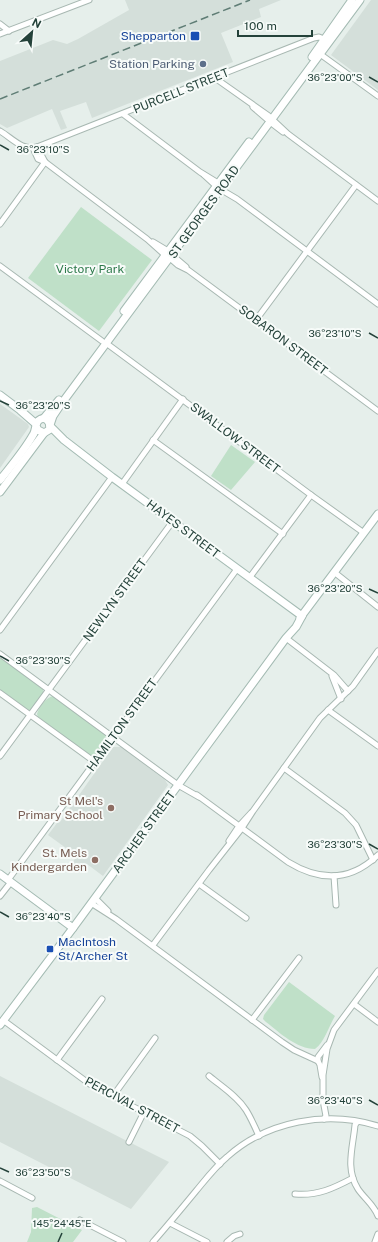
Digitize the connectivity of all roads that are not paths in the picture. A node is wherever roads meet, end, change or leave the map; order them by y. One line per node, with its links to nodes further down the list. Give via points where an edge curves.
1 (89, 0): 6 (street)
2 (352, 0): 4 (street, ST GEORGES ROAD)
3 (360, 0): 4 (street, ST GEORGES ROAD)
4 (340, 22): 8 (street, ST GEORGES ROAD)
5 (0, 24): 6 (street)
6 (9, 30): 7 (street)
7 (0, 34)
8 (326, 41): 9 (street, ST GEORGES ROAD); 10 (street, PURCELL STREET, via 319,37 314,38)
9 (318, 52): 11 (street); 13 (street, ST GEORGES ROAD)
10 (215, 78): 12 (street, PURCELL STREET); 13 (street)
11 (378, 96)
12 (124, 114): 15 (street, PURCELL STREET); 18 (street)
13 (269, 119): 17 (street, via 278,129); 18 (street, ST GEORGES ROAD)
14 (0, 130): 15 (street, via 24,147)
15 (35, 148): 16 (street, SOBARON STREET, via 38,159)
16 (45, 162): 20 (street); 22 (street, SOBARON STREET)
17 (356, 185): 19 (street); 21 (street)
18 (219, 186): 21 (street); 22 (street, ST GEORGES ROAD)
19 (378, 201)
20 (0, 224)
21 (306, 251): 24 (street); 25 (street)
22 (169, 255): 25 (street, SOBARON STREET, via 178,265); 26 (street, ST GEORGES ROAD)
23 (0, 266): 26 (street, SWALLOW STREET)
24 (378, 304)
25 (256, 320): 31 (street, SOBARON STREET)
26 (104, 342): 28 (street, SWALLOW STREET); 29 (street, ST GEORGES ROAD)
27 (0, 395): 30 (street)
28 (183, 399): 37 (street); 44 (street, SWALLOW STREET)
29 (56, 407): 32 (street, ST GEORGES ROAD); 34 (street, ST GEORGES ROAD)
30 (20, 410): 32 (street); 33 (street)
31 (378, 411)
32 (44, 418): 33 (street); 34 (street)
33 (36, 425): 35 (street, via 40,432); 38 (street)
34 (50, 425): 35 (street, via 49,430); 36 (street, HAYES STREET)
35 (45, 432): 36 (street, HAYES STREET); 38 (street)
36 (64, 440): 40 (street, HAYES STREET)
37 (153, 440): 42 (street); 48 (street)
38 (32, 442): 39 (street)
39 (23, 455): 41 (street); 43 (street)
40 (112, 477): 42 (street, HAYES STREET); 54 (street)
41 (0, 480)
42 (122, 484): 46 (street, HAYES STREET)
43 (0, 492)
44 (312, 495): 47 (street, SWALLOW STREET); 48 (street)
45 (378, 515): 47 (street, ARCHER STREET)
46 (173, 521): 49 (street, HAYES STREET); 59 (street, NEWLYN STREET)
47 (364, 533): 50 (street, ARCHER STREET)
48 (283, 534): 51 (street)
49 (237, 570): 51 (street, HAYES STREET); 65 (street, HAMILTON STREET)
50 (334, 572): 52 (street); 53 (street, ARCHER STREET)
51 (250, 577): 53 (street, HAYES STREET)
52 (378, 607)
53 (302, 616): 55 (street, ARCHER STREET)
54 (0, 630)
55 (286, 638): 58 (street); 70 (street, ARCHER STREET)
56 (378, 652): 60 (street)
57 (0, 654): 59 (street)
58 (330, 671): 60 (street); 62 (street)
59 (50, 690): 64 (street, NEWLYN STREET); 65 (street)
60 (348, 692): 62 (street)
61 (0, 693): 64 (street)
62 (341, 698): 63 (street)
63 (328, 710): 66 (street); 69 (street)
64 (30, 715): 67 (street, NEWLYN STREET); 68 (street)
65 (113, 736): 68 (street, HAMILTON STREET); 70 (street)
66 (378, 746)
67 (0, 756)
68 (94, 762): 76 (street, HAMILTON STREET)
69 (284, 768): 71 (street); 73 (street, via 345,813 356,825)
70 (177, 783): 71 (street); 79 (street, ARCHER STREET)
71 (241, 827): 75 (street, via 301,870); 77 (street)
72 (378, 855): 73 (street)
73 (373, 860): 75 (street, via 350,873)
74 (0, 874): 76 (street)
75 (334, 876): 80 (street)
76 (9, 881): 78 (street, HAMILTON STREET); 82 (street)
77 (199, 884): 81 (street); 83 (street)
78 (0, 896)
79 (93, 901): 82 (street, ARCHER STREET); 83 (street)
80 (336, 905)
81 (246, 918)
82 (73, 928): 89 (street, ARCHER STREET)
83 (153, 946): 88 (street)
84 (299, 958): 88 (street)
85 (378, 971): 87 (street)
86 (102, 999): 95 (street)
87 (354, 1004): 90 (street); 91 (street)
88 (252, 1020): 93 (street)
89 (2, 1022): 95 (street, PERCIVAL STREET)
90 (378, 1022)
91 (331, 1037): 94 (street); 96 (street)
92 (155, 1038): 98 (street)
93 (302, 1053): 94 (street); 96 (street)
94 (320, 1055): 96 (street, via 324,1055)
95 (57, 1060): 98 (street, PERCIVAL STREET, via 91,1085)
96 (322, 1061): 100 (street, via 326,1116)
97 (209, 1076): 103 (street, via 241,1104)
98 (112, 1096): 99 (street, PERCIVAL STREET)
99 (144, 1112): 104 (street); 105 (street, PERCIVAL STREET, via 190,1136)
100 (324, 1120): 101 (street, via 341,1119); 103 (street, via 307,1120)
101 (357, 1122): 102 (street); 106 (street, via 350,1162)
102 (378, 1126)
103 (259, 1136): 105 (street, via 234,1151)
104 (129, 1142)
105 (220, 1164): 112 (street)
106 (353, 1178): 108 (street, via 326,1191); 110 (street, via 357,1188)
107 (0, 1181): 109 (street)
108 (296, 1194)
109 (32, 1198)
110 (378, 1216)
111 (80, 1220): 115 (street)
112 (170, 1223): 116 (street); 117 (street)
113 (240, 1234): 118 (street)
114 (378, 1234): 119 (street)
115 (123, 1242)
116 (153, 1242)
117 (207, 1242)
118 (227, 1242)
119 (375, 1242)

